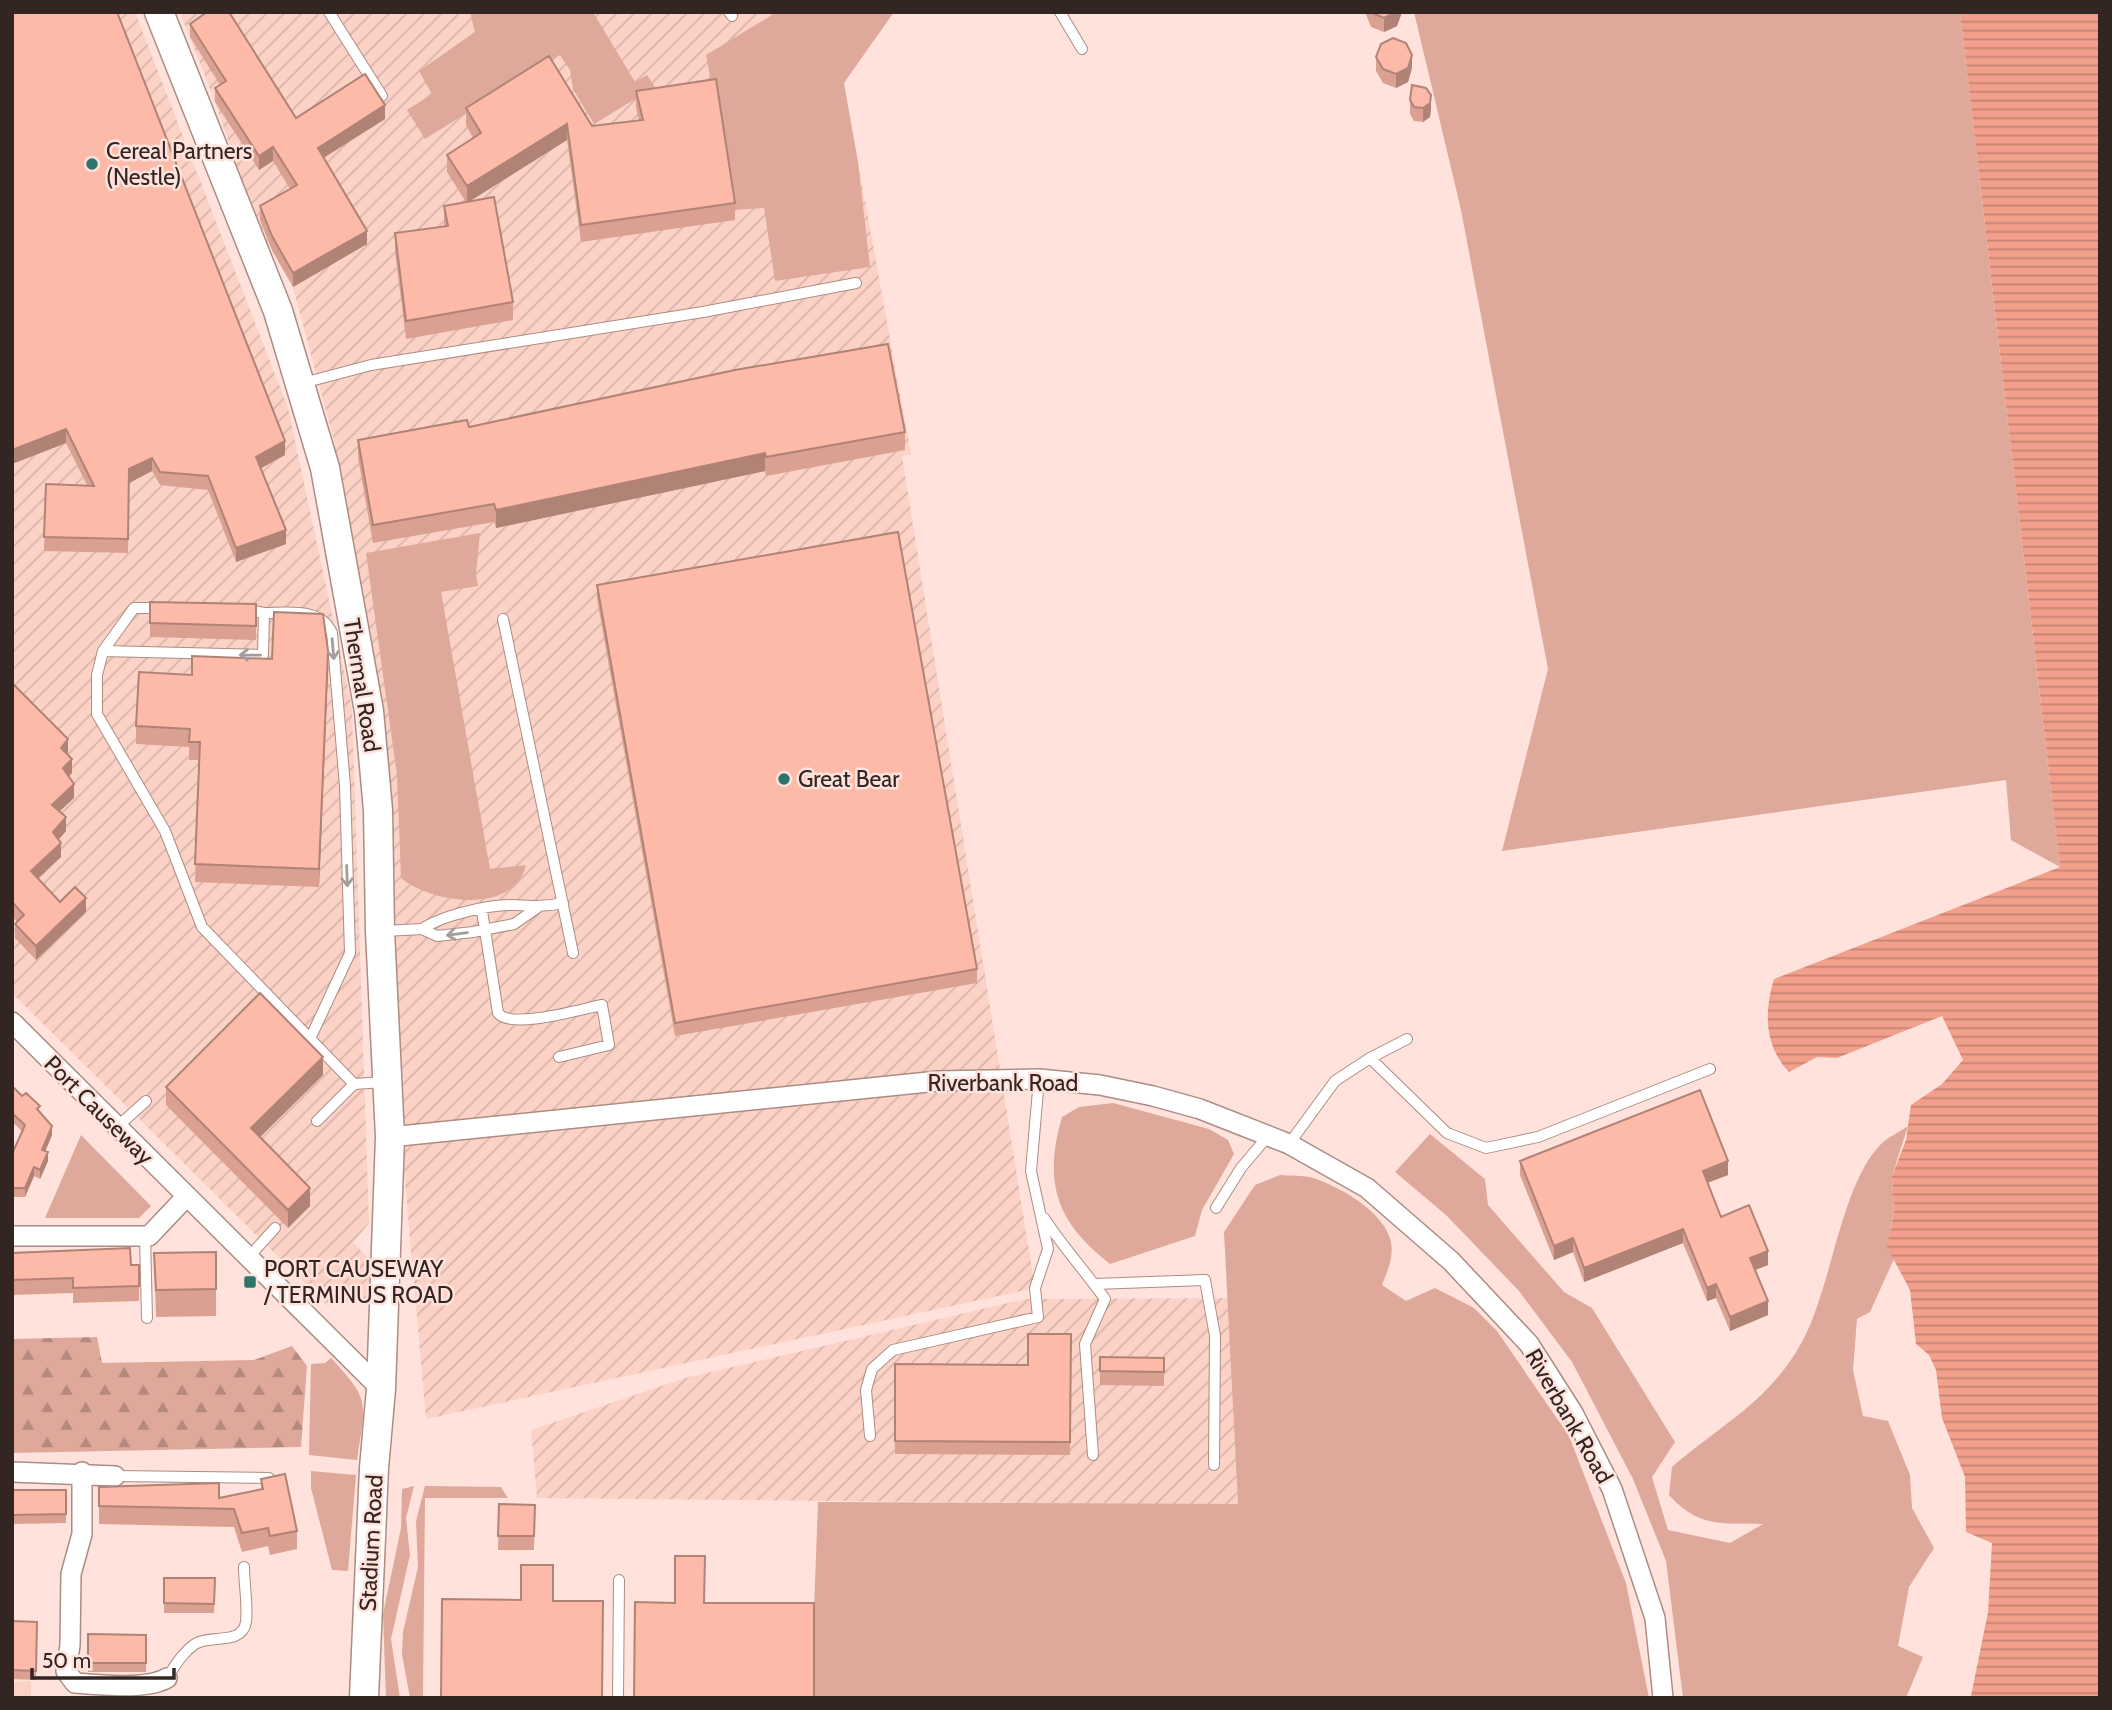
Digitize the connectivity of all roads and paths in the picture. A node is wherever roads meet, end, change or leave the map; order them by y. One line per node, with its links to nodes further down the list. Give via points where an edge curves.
1 (159, 12): 7 (street, Thermal Road, via 278,311)
2 (329, 12): 5 (lane)
3 (1060, 12): 4 (lane)
4 (1082, 49)
5 (382, 96)
6 (856, 283): 7 (lane, via 371,365)
7 (299, 384): 18 (street, Thermal Road, via 325,468 369,711 378,810)
8 (174, 608): 12 (lane, via 134,608)
9 (227, 609): 10 (lane, via 254,609)
10 (264, 614): 12 (lane, one-way to 12, via 263,655); 22 (lane, one-way to 22, via 302,612 321,620 332,633 345,786 350,953)
11 (503, 619): 13 (lane)
12 (103, 651): 22 (lane, via 97,675 97,714 165,831 202,927)
13 (563, 903): 14 (lane); 19 (lane)
14 (537, 908): 15 (lane, via 511,905); 17 (lane, via 514,924)
15 (482, 911): 16 (lane, via 437,919); 17 (lane)
16 (422, 929): 17 (lane, one-way to 16, via 437,936); 18 (lane)
17 (486, 929): 23 (lane, via 501,1017 515,1021 602,1005 609,1045)
18 (380, 931): 27 (street, Thermal Road)
19 (573, 953)
20 (12, 1022): 31 (street, Port Causeway)
21 (1407, 1038): 24 (lane)
22 (310, 1039): 28 (lane)
23 (559, 1057)
24 (1370, 1058): 25 (lane, via 1447,1133 1486,1148 1547,1134); 34 (lane, via 1335,1082)
25 (1710, 1069)
26 (1039, 1079): 32 (street, Riverbank Road, via 1100,1084 1153,1096); 33 (street, Riverbank Road, via 938,1081); 37 (lane, via 1031,1171)
27 (388, 1081): 28 (lane); 33 (street, Thermal Road)
28 (354, 1084): 30 (lane)
29 (146, 1101): 31 (lane)
30 (317, 1121)
31 (117, 1127): 35 (street, Port Causeway)
32 (1269, 1135): 34 (street, Riverbank Road); 36 (lane)
33 (390, 1137): 44 (street, Thermal Road)
34 (1289, 1144): 58 (street, Riverbank Road, via 1367,1188 1451,1261 1529,1344 1573,1413 1612,1489 1655,1618)
35 (186, 1197): 40 (street); 41 (street, Port Causeway)
36 (1216, 1208)
37 (1040, 1211): 42 (lane, via 1067,1253); 45 (lane, via 1048,1249 1035,1288 1038,1317 893,1350 872,1369 866,1390)
38 (275, 1228): 41 (lane)
39 (12, 1236): 40 (street)
40 (145, 1236): 43 (lane)
41 (248, 1258): 44 (street, Port Causeway)
42 (1095, 1284): 46 (lane, via 1105,1299 1084,1344); 47 (lane, via 1205,1280 1215,1336)
43 (147, 1318)
44 (375, 1378): 56 (street, Stadium Road, via 379,1418)
45 (870, 1436)
46 (1093, 1455)
47 (1214, 1465)
48 (12, 1472): 49 (street)
49 (82, 1472): 50 (street); 55 (street, via 82,1534 71,1574 66,1671 75,1683)
50 (115, 1476): 51 (lane)
51 (269, 1478)
52 (244, 1567): 54 (lane, via 246,1624 241,1633 195,1644)
53 (619, 1580): 57 (lane)
54 (167, 1678): 55 (street, via 157,1684)
55 (99, 1691)
56 (364, 1698)
57 (618, 1698)
58 (1663, 1698)

